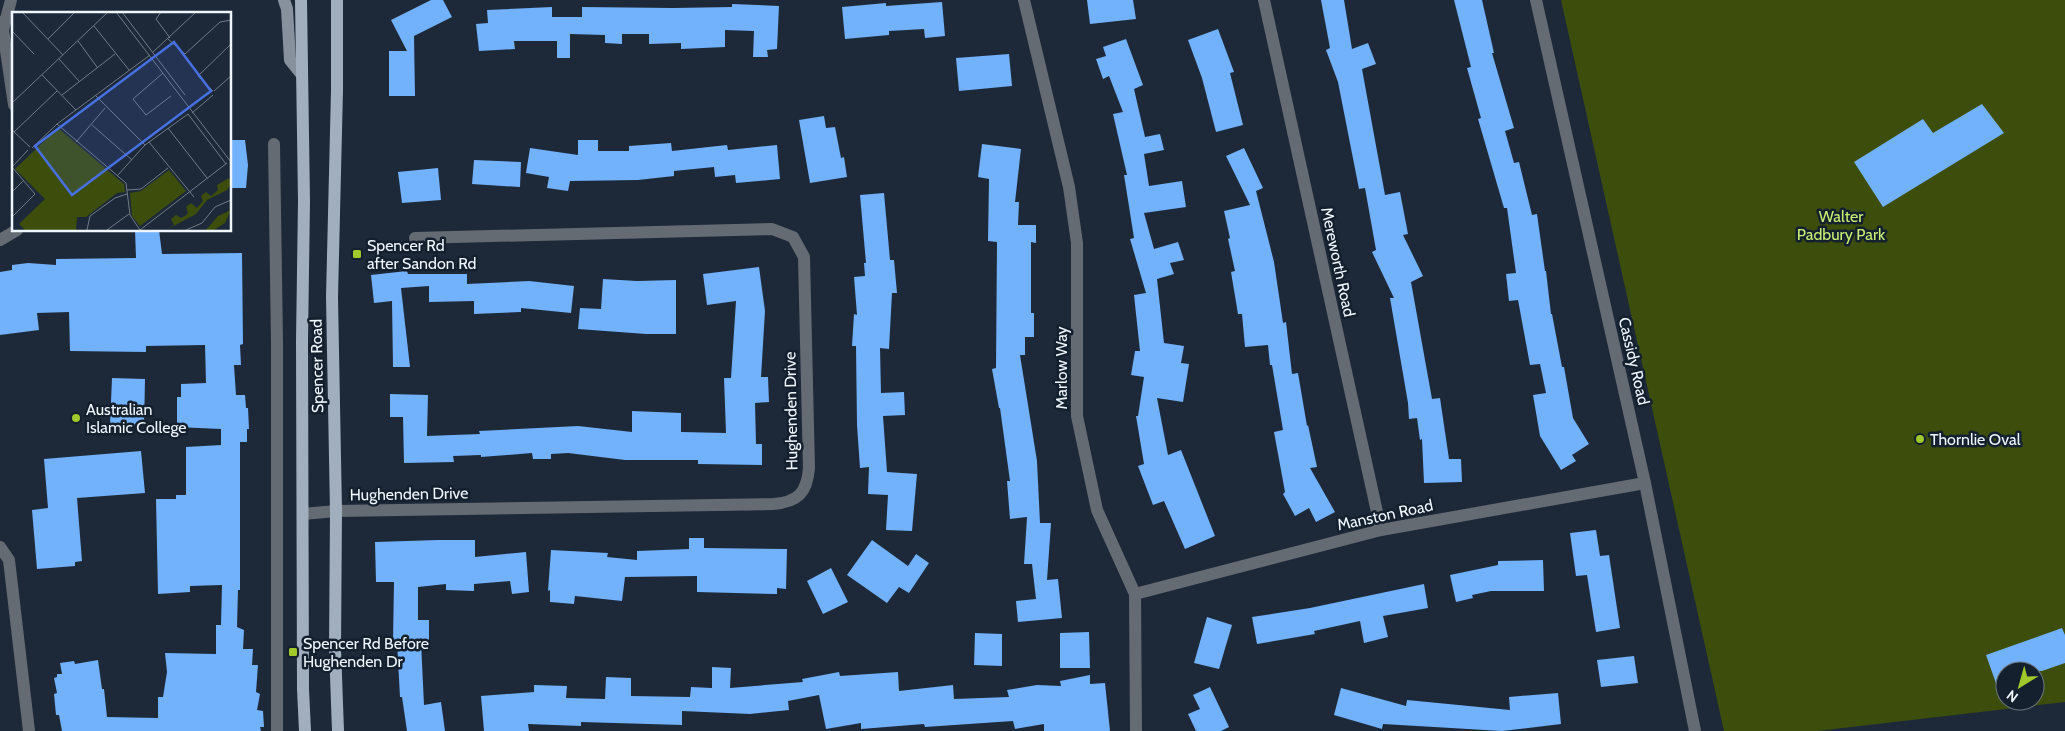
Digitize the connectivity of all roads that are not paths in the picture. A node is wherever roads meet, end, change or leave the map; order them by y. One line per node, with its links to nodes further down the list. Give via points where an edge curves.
1 (11, 0): 8 (street)
2 (284, 0): 9 (main road, via 290,60)
3 (301, 0): 9 (main road, Spencer Road)
4 (337, 0): 16 (main road, Spencer Road, via 332,297)
5 (1024, 0): 20 (street, Marlow Way, via 1069,187 1077,244 1077,416 1097,510)
6 (1264, 0): 18 (street, Mereworth Road)
7 (1536, 0): 15 (street, Cassidy Road)
8 (1, 26): 10 (street)
9 (302, 75): 17 (main road, Spencer Road)
10 (12, 93)
11 (274, 144): 22 (street)
12 (15, 231): 14 (street)
13 (415, 238): 16 (street, Hughenden Drive, via 772,229 793,237 804,257 808,479 804,491 788,503)
14 (0, 240)
15 (1645, 483): 18 (street, Manston Road); 26 (street, Cassidy Road)
16 (336, 511): 17 (street, Hughenden Drive); 24 (main road, Spencer Road)
17 (303, 514): 23 (main road, Spencer Road)
18 (1381, 530): 20 (street, Manston Road)
19 (0, 547): 21 (street, via 9,560)
20 (1134, 594): 25 (street, Marlow Way)
21 (29, 731)
22 (277, 731)
23 (305, 731)
24 (338, 731)
25 (1136, 731)
26 (1695, 731)

